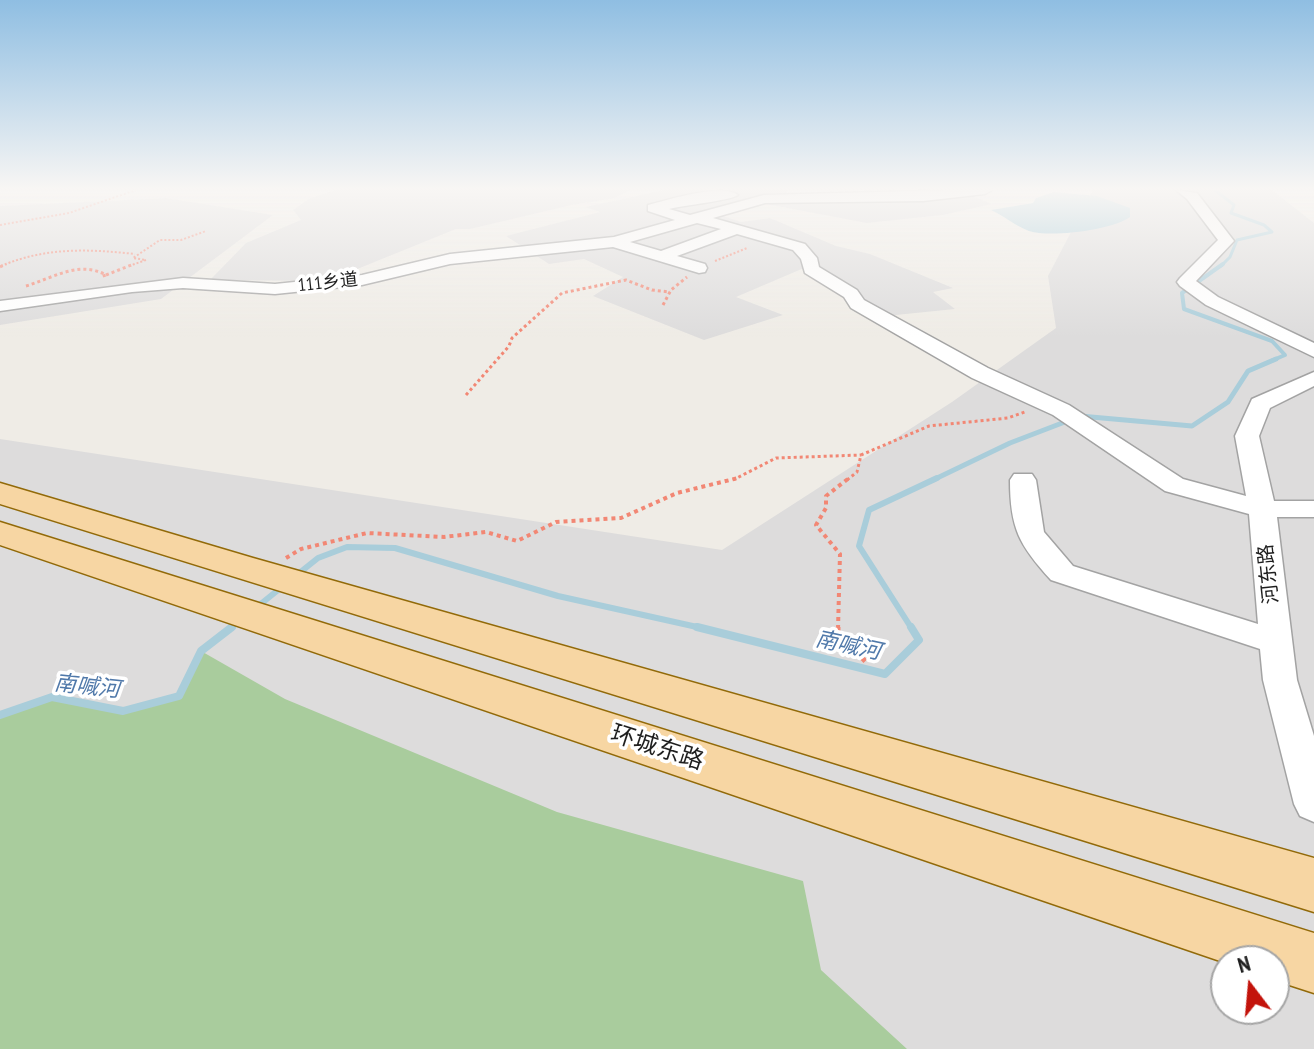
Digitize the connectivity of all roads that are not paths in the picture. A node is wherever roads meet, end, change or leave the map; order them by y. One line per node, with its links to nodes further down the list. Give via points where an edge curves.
1 (624, 239): 5 (street, 111乡道)
2 (709, 239): 6 (street)
3 (771, 239): 13 (street, via 799,247 811,269 851,294 857,304 980,373 1053,406 1174,485)
4 (1224, 239): 9 (street, via 1203,261 1192,286)
5 (613, 242): 6 (street); 8 (street, 111乡道, via 450,259 337,283 275,289 183,283)
6 (660, 257): 7 (street)
7 (699, 268)
8 (0, 306)
9 (1314, 351)
10 (1314, 378): 13 (street, 河东路, via 1260,404 1247,436)
11 (1023, 480): 16 (street, via 1023,522 1036,547 1062,573)
12 (0, 493): 18 (main road)
13 (1262, 509): 14 (street); 16 (street, 河东路)
14 (1314, 509)
15 (0, 533): 19 (main road, 环城东路)
16 (1276, 642): 17 (street, 河东路, via 1280,680)
17 (1314, 804)
18 (1314, 885)
19 (1314, 963)

